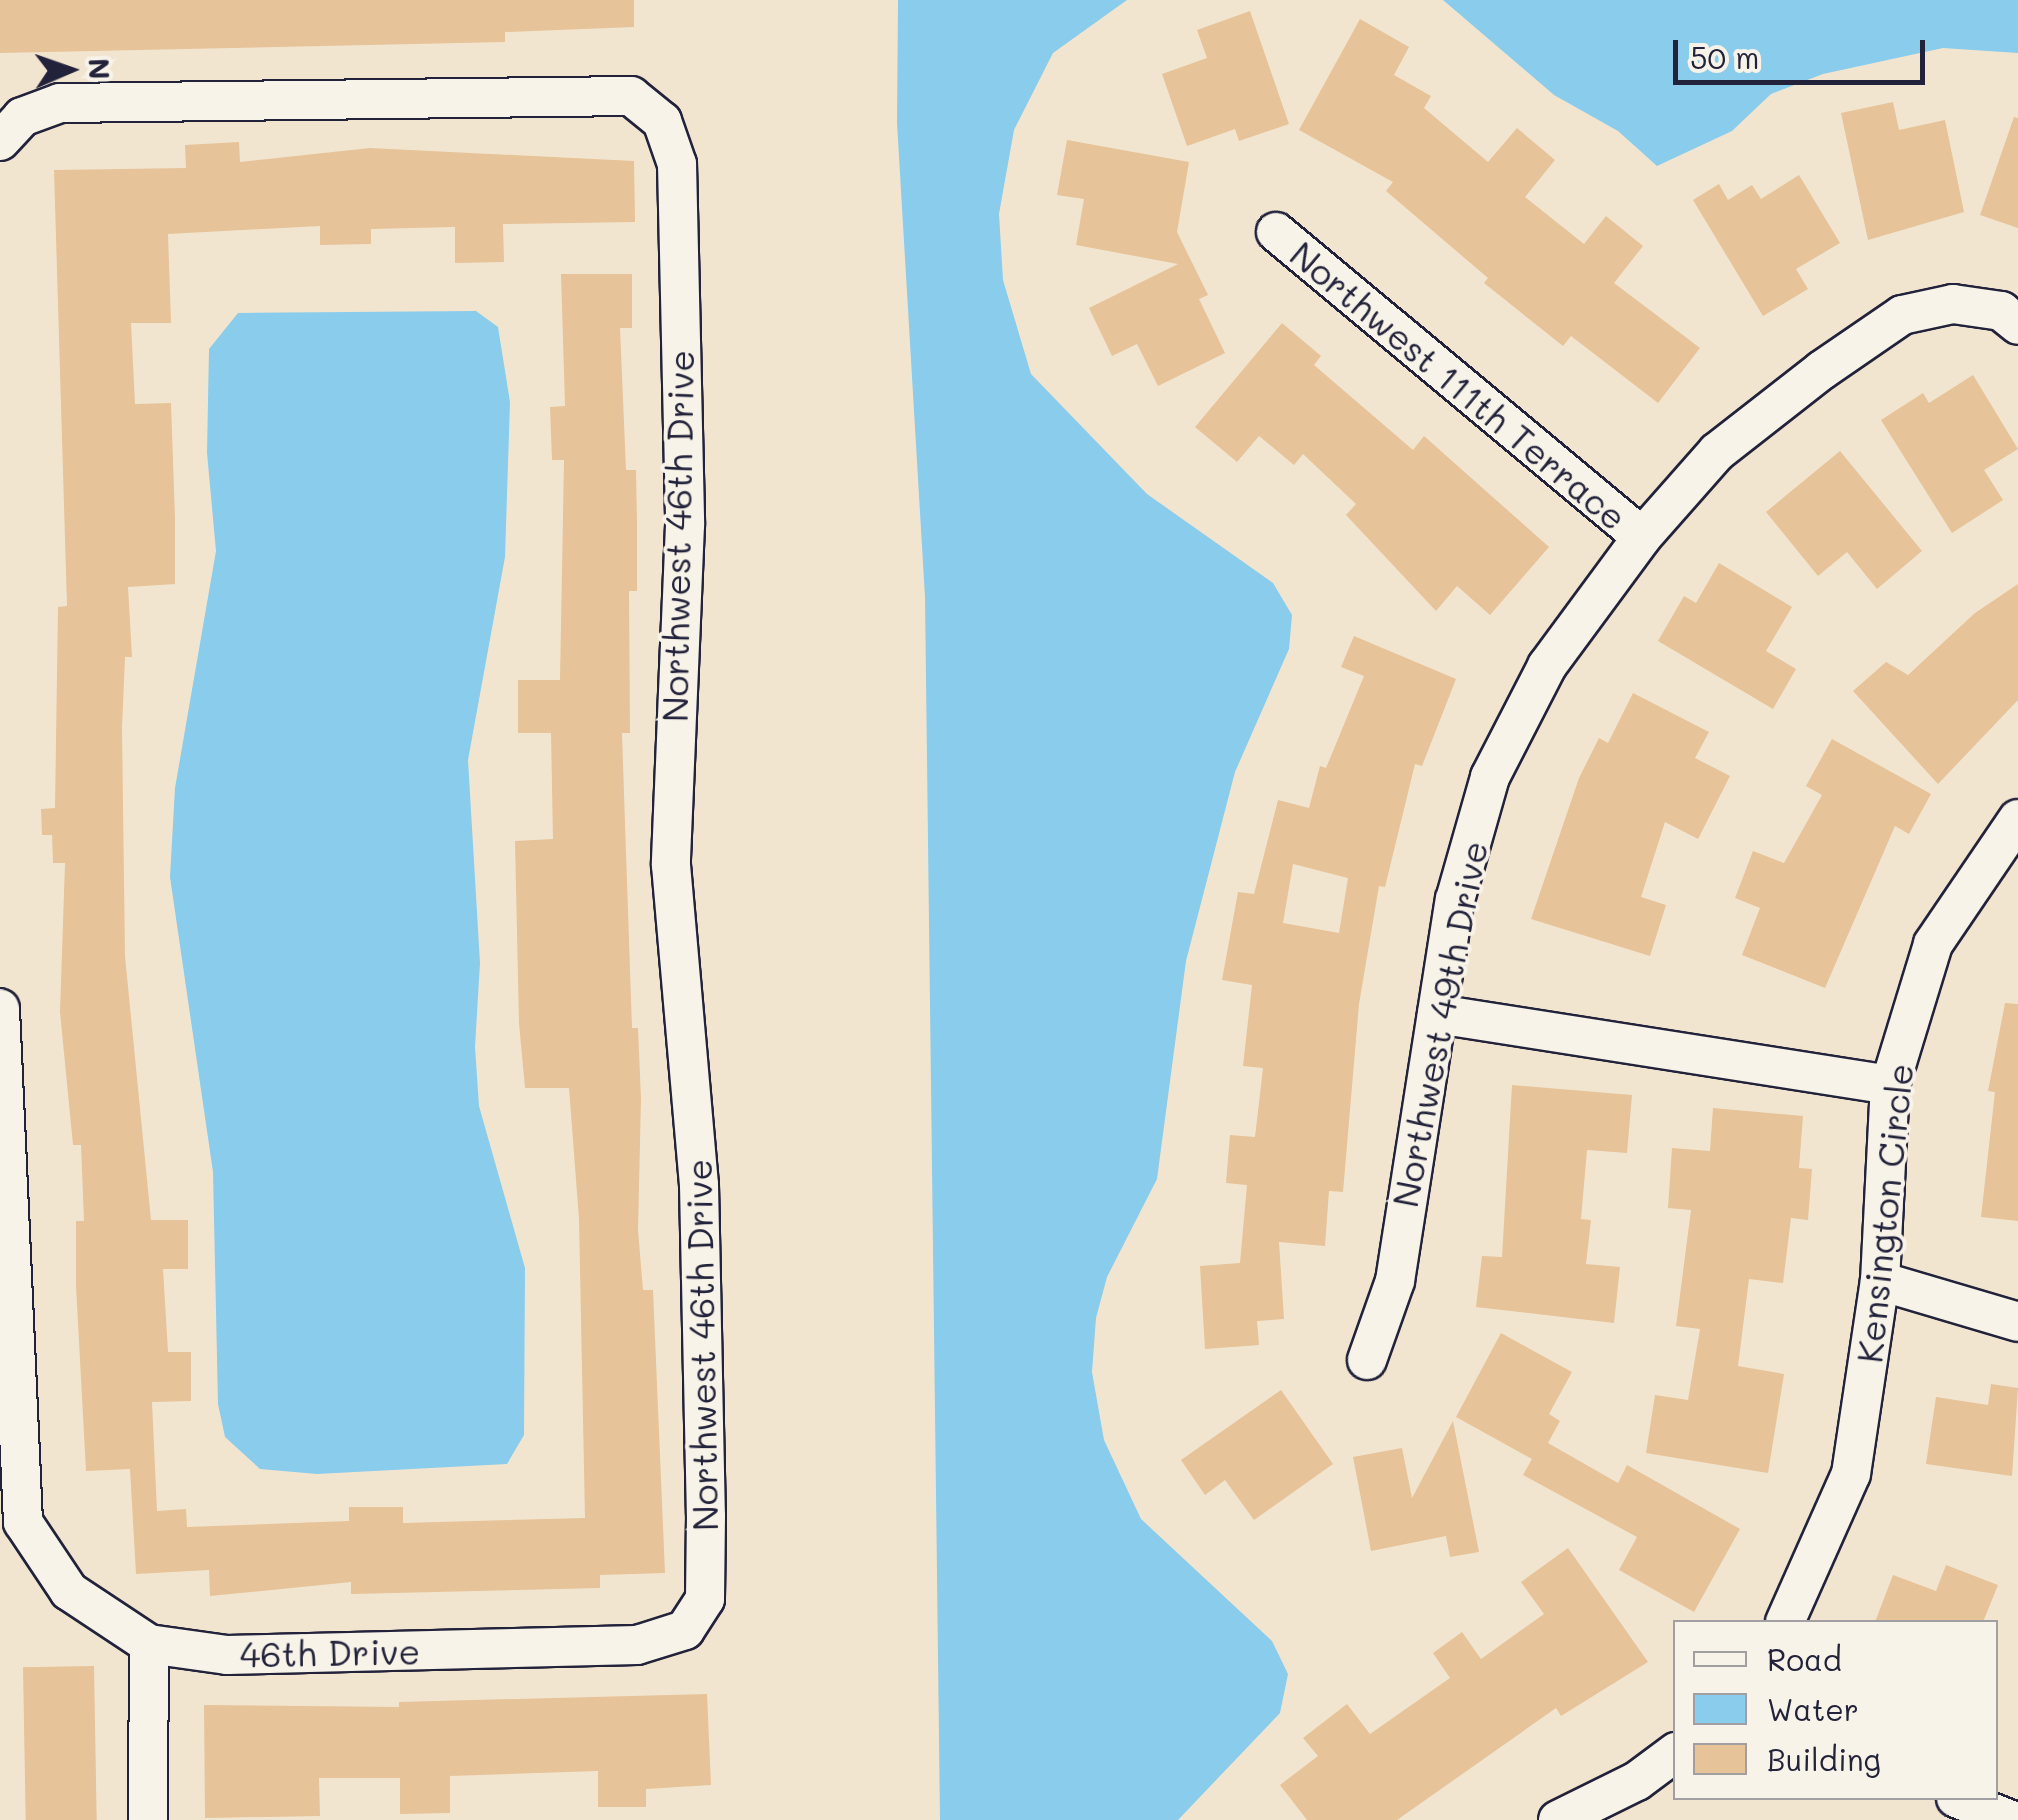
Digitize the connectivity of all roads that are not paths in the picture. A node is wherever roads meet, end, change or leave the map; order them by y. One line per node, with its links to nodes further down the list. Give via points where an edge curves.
1 (0, 141): 13 (street, Northwest 46th Drive, via 22,118 60,103 631,96 662,121 677,164 685,525 671,865 700,1186 706,1516 705,1599)
2 (1276, 232): 4 (street, Northwest 111th Terrace)
3 (2018, 325): 4 (street, Northwest 49th Drive, via 2002,312 1954,304 1902,315 1717,452)
4 (1642, 537): 7 (street, Northwest 49th Drive, via 1546,666 1490,777 1455,900)
5 (2018, 819): 8 (street, Kensington Circle, via 1933,944)
6 (0, 1009): 14 (street, via 23,1522 69,1591)
7 (1437, 1014): 8 (street); 11 (street, Northwest 49th Drive, via 1395,1281)
8 (1890, 1085): 9 (street, Kensington Circle)
9 (1880, 1281): 10 (street); 12 (street, Kensington Circle, via 1852,1474)
10 (2018, 1322)
11 (1367, 1360)
12 (1787, 1620)
13 (684, 1630): 14 (street, 46th Drive, via 637,1645 227,1654)
14 (149, 1644): 17 (street)
15 (1673, 1754): 18 (street, via 1637,1781)
16 (1961, 1800): 19 (street)
17 (148, 1820)
18 (1558, 1820)
19 (2011, 1820)

